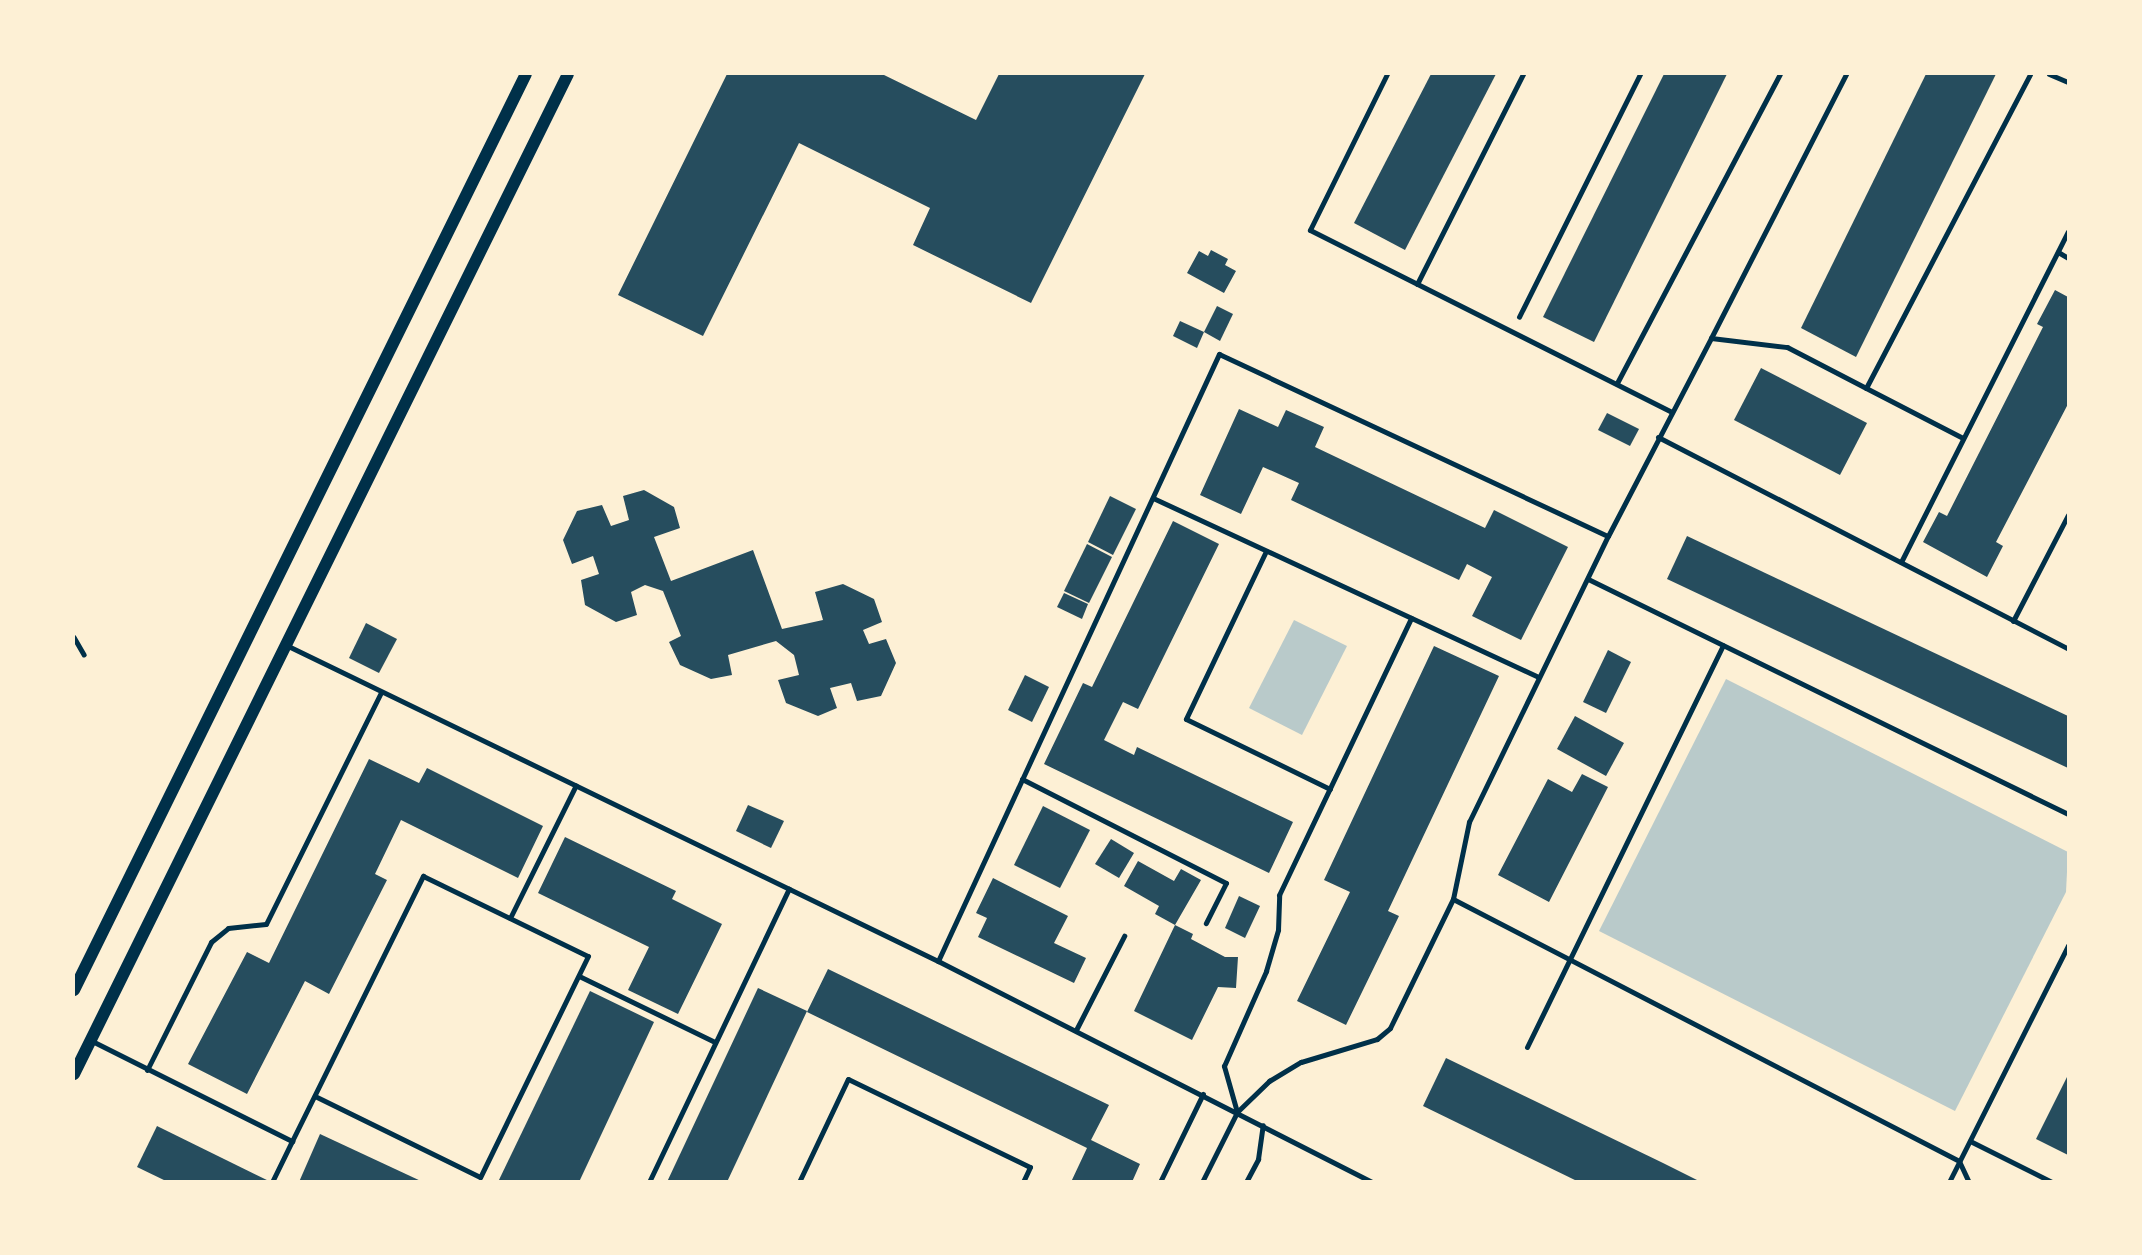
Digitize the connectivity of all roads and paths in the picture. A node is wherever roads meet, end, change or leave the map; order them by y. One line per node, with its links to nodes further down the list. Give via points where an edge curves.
1 (526, 74): 50 (street)
2 (568, 74): 31 (street)
3 (1387, 74): 14 (lane, via 1310,230)
4 (1523, 74): 14 (lane)
5 (1640, 74): 15 (path)
6 (1780, 74): 17 (lane)
7 (1846, 74): 16 (lane)
8 (2030, 74): 18 (lane)
9 (2049, 74): 10 (lane)
10 (2068, 82)
11 (2068, 232): 12 (lane)
12 (2058, 253): 13 (lane); 21 (lane)
13 (2068, 258)
14 (1417, 284): 15 (lane)
15 (1512, 331): 17 (lane)
16 (1711, 338): 18 (lane, via 1787,347); 19 (lane)
17 (1617, 383): 19 (lane)
18 (1866, 388): 21 (lane)
19 (1672, 412): 20 (lane)
20 (1658, 437): 24 (lane); 26 (lane)
21 (1964, 438): 26 (lane)
22 (1153, 498): 24 (lane, via 1219,355); 25 (lane); 37 (lane)
23 (2068, 515): 29 (lane)
24 (1608, 536): 27 (lane)
25 (1266, 551): 28 (lane); 39 (lane, via 1186,719)
26 (1901, 562): 29 (lane)
27 (1588, 579): 32 (lane); 35 (lane)
28 (1410, 618): 35 (lane); 39 (lane)
29 (2013, 621): 33 (lane)
30 (74, 637): 34 (path)
31 (284, 644): 36 (lane); 52 (street)
32 (1723, 645): 40 (lane); 47 (lane)
33 (2068, 649)
34 (84, 654)
35 (1539, 677): 42 (lane, via 1469,822)
36 (381, 692): 38 (lane); 55 (lane, via 266,924 228,928 211,942)
37 (1022, 779): 44 (lane, via 1226,883); 48 (lane)
38 (576, 785): 41 (lane); 43 (lane)
39 (1330, 789): 59 (lane, via 1279,895 1278,930 1266,971 1224,1066)
40 (2068, 814)
41 (789, 889): 48 (lane); 53 (lane)
42 (1453, 900): 47 (lane); 59 (lane, via 1390,1028 1377,1039 1301,1062 1269,1082)
43 (510, 918): 49 (lane, via 588,956); 58 (lane, via 423,876)
44 (1206, 923)
45 (1124, 936): 51 (lane)
46 (2068, 945): 62 (lane)
47 (1569, 960): 54 (lane); 63 (lane)
48 (938, 961): 51 (lane)
49 (579, 976): 53 (lane); 58 (lane, via 480,1177)
50 (74, 990)
51 (1076, 1030): 57 (lane)
52 (90, 1040): 55 (lane); 56 (street)
53 (715, 1042): 65 (lane)
54 (1527, 1047)
55 (148, 1070): 61 (lane)
56 (74, 1074)
57 (1203, 1094): 59 (lane); 68 (lane)
58 (315, 1096): 61 (lane)
59 (1237, 1112): 60 (lane); 69 (lane)
60 (1263, 1125): 70 (lane, via 1258,1159); 71 (lane)
61 (292, 1141): 64 (lane)
62 (1969, 1141): 63 (lane); 74 (lane)
63 (1959, 1161): 72 (lane); 73 (lane)
64 (272, 1181)
65 (649, 1181)
66 (799, 1181): 67 (lane, via 848,1079 1030,1167)
67 (1023, 1181)
68 (1160, 1181)
69 (1202, 1181)
70 (1246, 1181)
71 (1372, 1181)
72 (1949, 1181)
73 (1969, 1181)
74 (2052, 1181)

